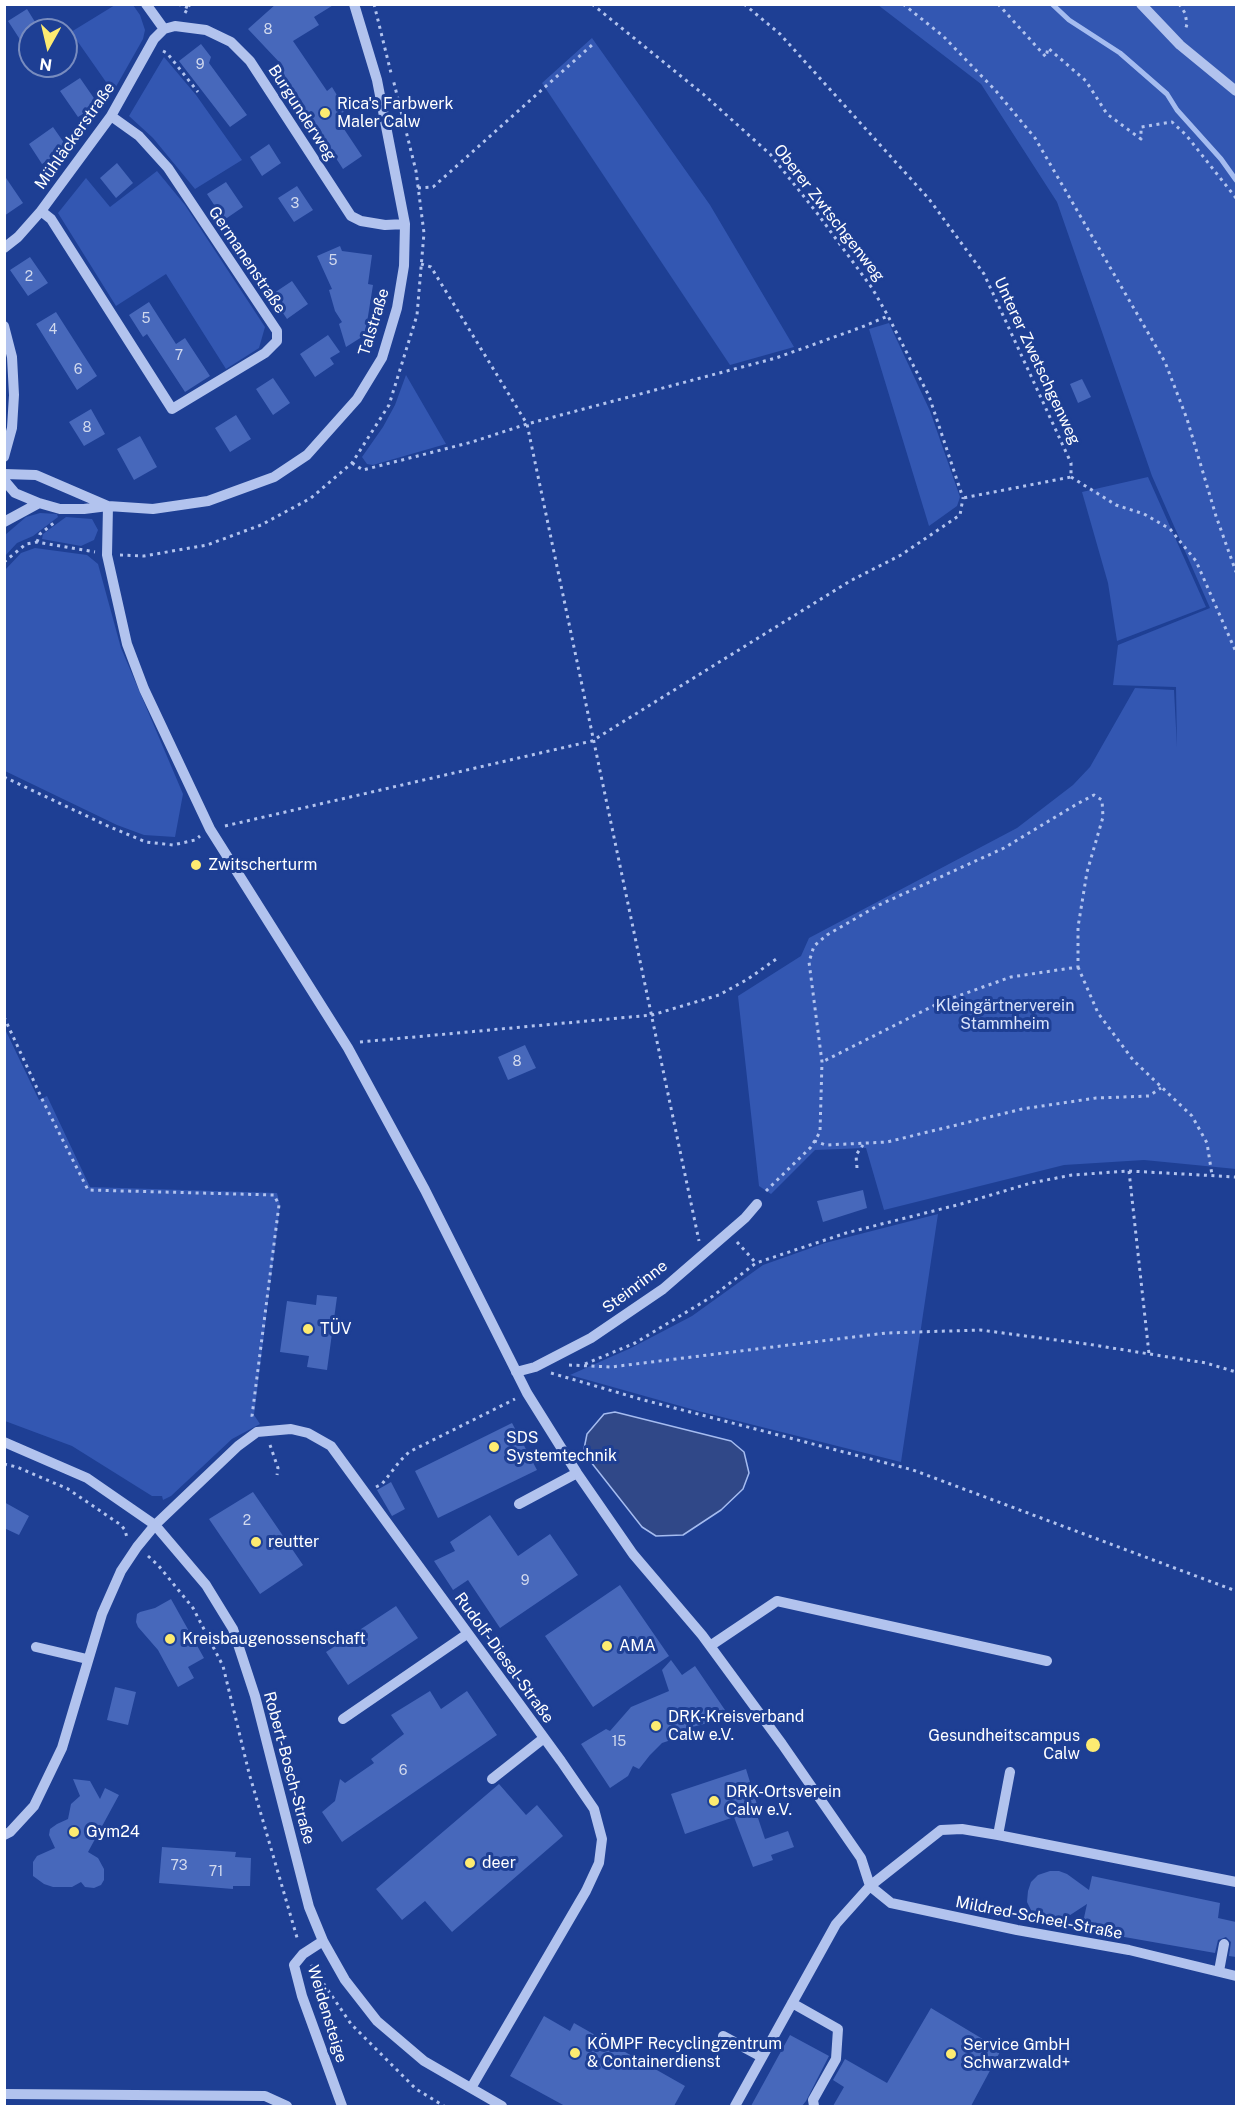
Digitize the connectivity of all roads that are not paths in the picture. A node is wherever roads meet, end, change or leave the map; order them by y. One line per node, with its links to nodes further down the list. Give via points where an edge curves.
1 (146, 4): 4 (street)
2 (354, 4): 8 (street, Talstraße, via 377,80)
3 (1141, 4): 5 (street, via 1180,45)
4 (164, 29): 6 (street, Mühläckerstraße, via 154,39); 8 (street, Burgunderweg, via 174,26 206,30 231,42 250,61 351,216 385,225)
5 (1236, 91)
6 (111, 116): 7 (street, Mühläckerstraße); 7 (street, Germanenstraße, via 139,136 168,168 277,331 277,341 265,354 172,409 51,219)
7 (40, 211): 9 (street, Mühläckerstraße)
8 (405, 224): 15 (street, Talstraße, via 397,308 382,358 357,399 307,455 274,477 208,501 153,509)
9 (4, 248)
10 (4, 326): 11 (street, via 12,357 14,395 12,428)
11 (4, 456)
12 (4, 474): 15 (street, Talstraße, via 36,475)
13 (4, 480): 14 (street, Talstraße, via 15,493)
14 (39, 503): 15 (street, Talstraße, via 60,508); 16 (street)
15 (108, 506): 18 (street, via 107,555 127,644 144,689 210,829 348,1048)
16 (4, 522)
17 (758, 1204): 18 (street, Steinrinne, via 663,1288 591,1338)
18 (516, 1372): 22 (street)
19 (4, 1442): 21 (street, Robert-Bosch-Straße)
20 (4, 1451): 21 (street, Robert-Bosch-Straße)
21 (30, 1454): 24 (street, Robert-Bosch-Straße, via 87,1478)
22 (577, 1473): 23 (street); 27 (street, via 633,1554)
23 (519, 1504)
24 (155, 1525): 25 (street, Rudolf-Diesel-Straße, via 238,1446 262,1431 291,1429 308,1433 331,1446); 28 (street, via 121,1571); 38 (street, Robert-Bosch-Straße, via 206,1585 233,1629 255,1696 309,1907)
25 (467, 1634): 30 (street); 31 (street, Rudolf-Diesel-Straße)
26 (36, 1647): 28 (street)
27 (710, 1647): 29 (street, via 777,1601); 37 (street, via 861,1858)
28 (87, 1659): 34 (street, via 62,1748 34,1806)
29 (1047, 1661)
30 (343, 1719)
31 (544, 1738): 33 (street); 45 (street, Rudolf-Diesel-Straße, via 594,1809 602,1839 599,1863)
32 (1010, 1772): 35 (street)
33 (492, 1779)
34 (4, 1835)
35 (998, 1835): 36 (street); 37 (street, via 941,1830)
36 (1236, 1882)
37 (870, 1886): 40 (street, Mildred-Scheel-Straße, via 891,1903); 42 (street, via 836,1924)
38 (323, 1941): 45 (street, Robert-Bosch-Straße, via 345,1980 376,2021 424,2061); 48 (street, Weidensteige, via 294,1965)
39 (1224, 1944): 40 (street)
40 (1219, 1971): 41 (street, Mildred-Scheel-Straße)
41 (1236, 1976)
42 (792, 2003): 44 (street); 51 (street, via 838,2029 836,2059 813,2100)
43 (723, 2036): 44 (street)
44 (762, 2057): 50 (street)
45 (471, 2088): 49 (street, Robert-Bosch-Straße)
46 (4, 2094): 47 (street, via 265,2096)
47 (287, 2106)
48 (342, 2106)
49 (502, 2106)
50 (735, 2106)
51 (814, 2106)

